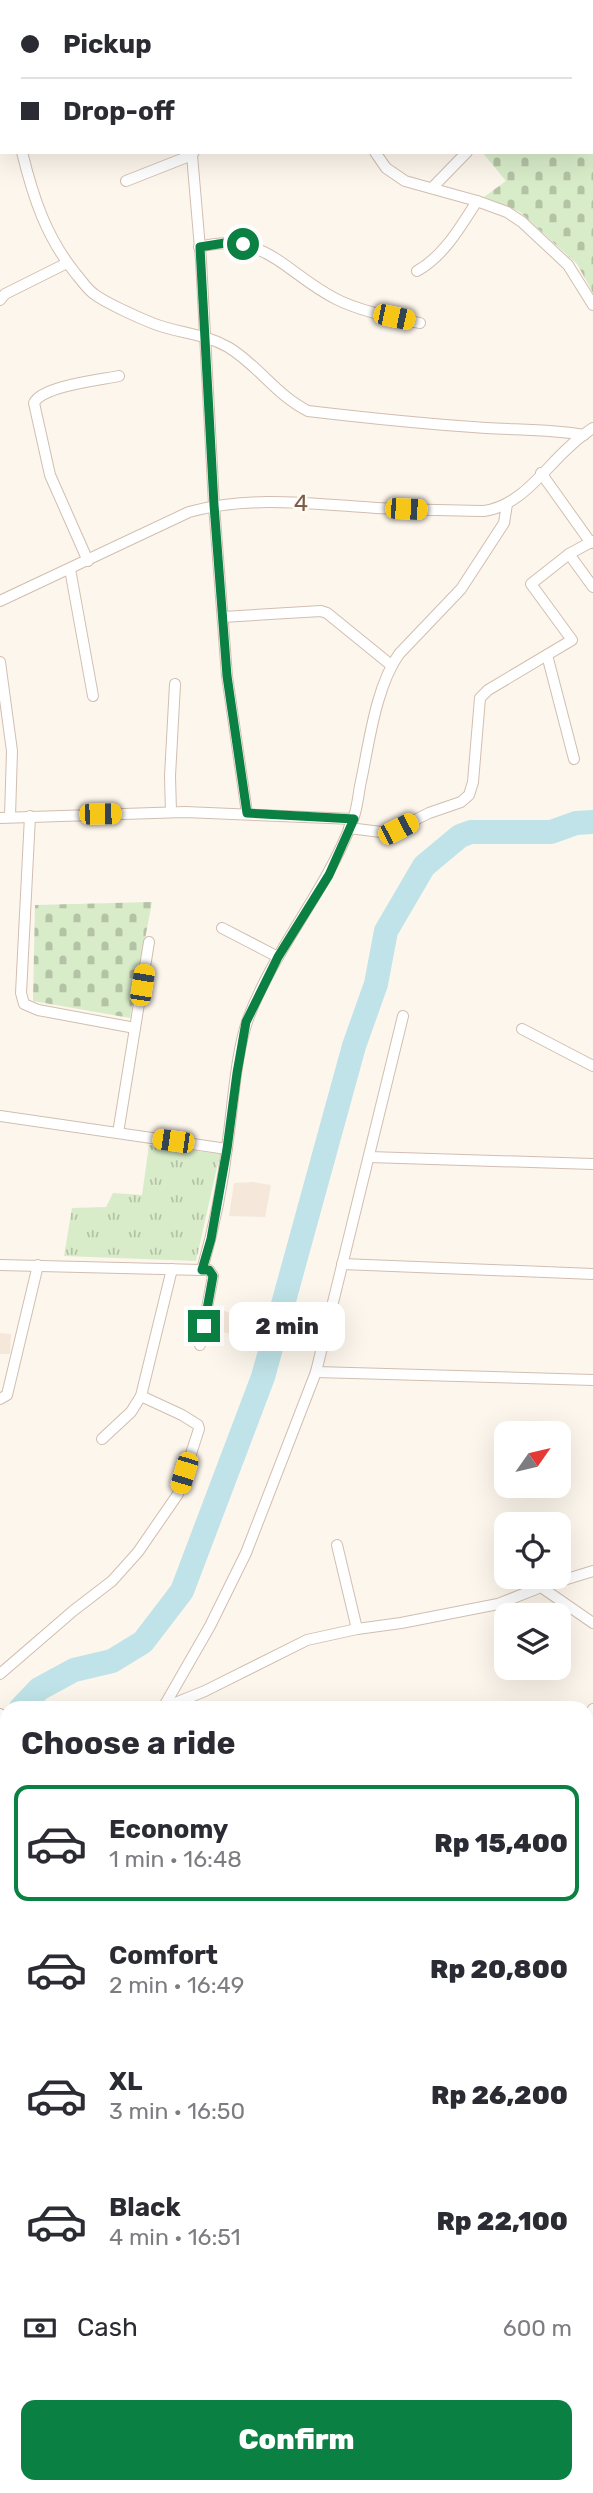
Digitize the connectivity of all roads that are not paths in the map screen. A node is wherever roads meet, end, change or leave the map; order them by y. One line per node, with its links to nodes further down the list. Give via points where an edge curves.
1 (22, 154): 10 (street, via 41,217)
2 (191, 154): 6 (street)
3 (193, 154): 9 (street)
4 (376, 154): 7 (street, via 405,181)
5 (465, 154): 7 (street)
6 (126, 180)
7 (432, 188): 8 (street)
8 (477, 201): 11 (street, via 430,264); 13 (street, via 522,222 568,265)
9 (200, 247): 14 (street, via 231,242 258,249 336,299 368,312); 15 (street)
10 (67, 263): 12 (street); 15 (street, via 95,295 153,324)
11 (417, 271)
12 (0, 300)
13 (593, 305)
14 (420, 323)
15 (204, 337): 17 (street, via 246,359 289,400 308,411 499,429); 20 (street)
16 (119, 376): 23 (street, via 61,388 41,395 34,403 50,475)
17 (588, 431): 18 (street)
18 (541, 473): 19 (street); 21 (street)
19 (507, 504): 20 (street, 4, via 484,511 311,503); 30 (street, via 504,523 461,589)
20 (214, 505): 23 (street, 4, via 189,512); 27 (street)
21 (592, 542): 22 (street)
22 (569, 554): 25 (street); 28 (street, via 531,584 572,639)
23 (88, 561): 24 (street, 4)
24 (70, 569): 26 (street, 4); 32 (street)
25 (593, 587)
26 (0, 601)
27 (223, 617): 30 (street, via 321,611); 35 (street)
28 (547, 655): 33 (street); 38 (street, via 480,698 473,782 461,802 389,833)
29 (0, 662): 37 (street, via 12,751)
30 (391, 665): 38 (street)
31 (175, 684): 34 (street)
32 (93, 696)
33 (574, 759)
34 (171, 813): 35 (street); 36 (street)
35 (247, 813): 38 (street)
36 (30, 816): 37 (street); 43 (street, via 24,1004)
37 (5, 817)
38 (351, 824): 41 (street, via 329,875)
39 (222, 928): 41 (street)
40 (149, 942): 43 (street)
41 (278, 957): 48 (street, via 246,1022)
42 (403, 1016): 49 (street)
43 (135, 1028): 47 (street)
44 (523, 1029): 45 (street)
45 (593, 1066)
46 (0, 1116): 47 (street)
47 (118, 1133): 48 (street)
48 (227, 1149): 55 (street)
49 (369, 1157): 50 (street); 53 (street)
50 (593, 1164)
51 (0, 1265): 52 (street)
52 (38, 1265): 54 (street); 61 (street, via 7,1395)
53 (342, 1265): 56 (street); 58 (street)
54 (172, 1269): 55 (street); 60 (street)
55 (202, 1270): 57 (street, via 213,1276)
56 (593, 1273)
57 (201, 1345)
58 (316, 1372): 59 (street); 71 (street, via 246,1553)
59 (593, 1380)
60 (141, 1396): 62 (street); 70 (street, via 198,1427 178,1494 112,1581)
61 (0, 1399)
62 (102, 1439)
63 (337, 1545): 69 (street)
64 (593, 1571): 65 (street)
65 (571, 1578)
66 (536, 1589): 69 (street, via 488,1607)
67 (544, 1589): 68 (street)
68 (593, 1623)
69 (357, 1629): 72 (street, via 293,1646)
70 (0, 1674)
71 (167, 1701)
72 (180, 1701)

